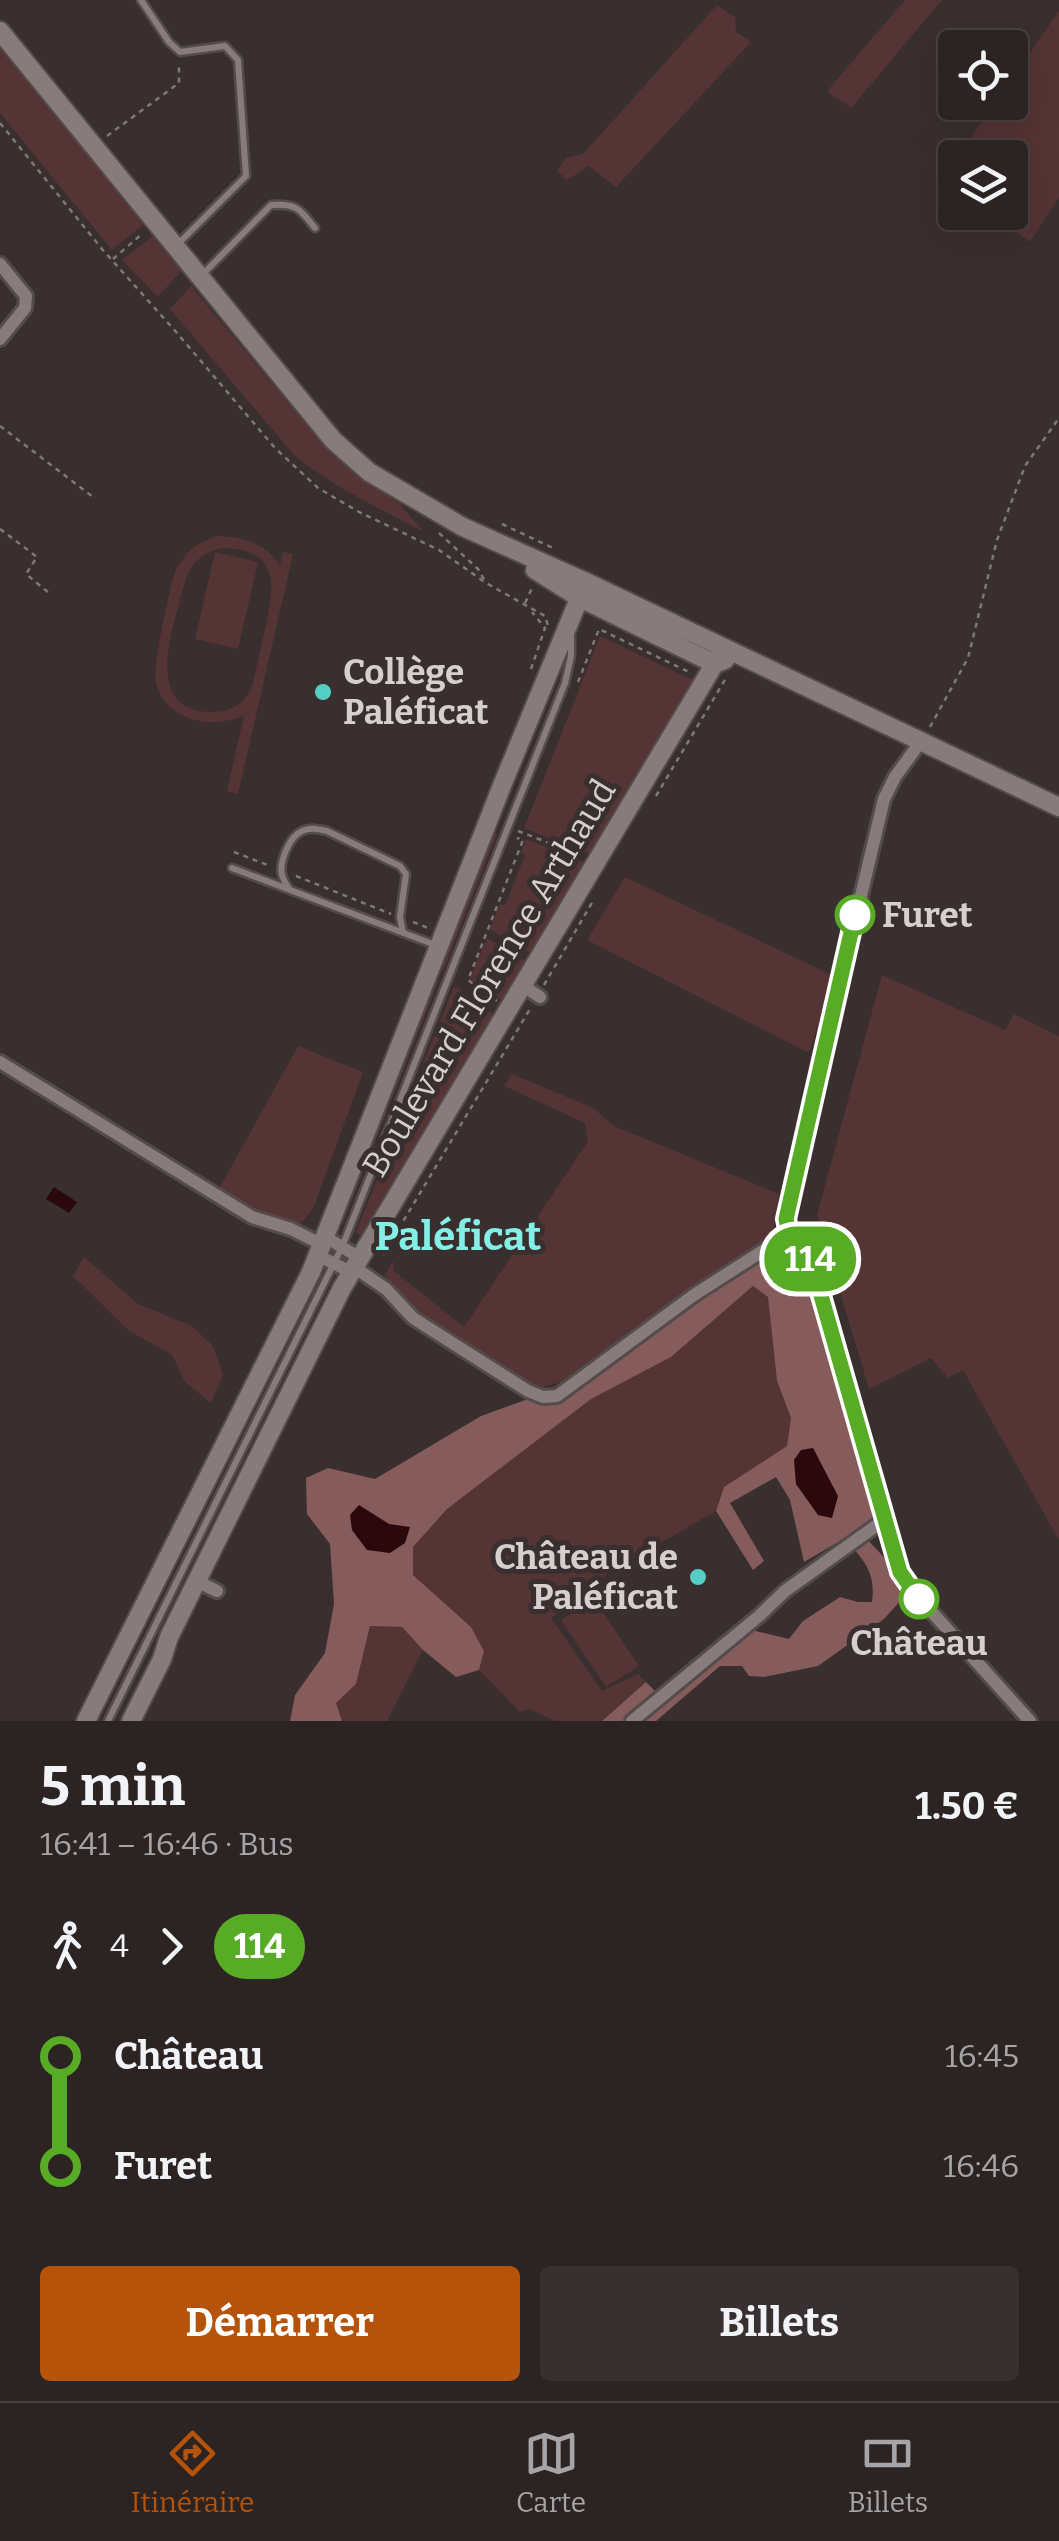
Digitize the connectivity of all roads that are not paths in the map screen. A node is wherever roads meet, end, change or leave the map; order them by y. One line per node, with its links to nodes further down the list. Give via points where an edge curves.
1 (141, 0): 4 (lane, via 180,52 225,46 238,60 246,176)
2 (0, 31): 4 (street)
3 (315, 228): 6 (lane, via 300,210 271,205)
4 (175, 246): 6 (street)
5 (0, 264): 7 (street, via 26,296 25,308)
6 (200, 277): 8 (street, via 332,440 369,472)
7 (0, 339)
8 (576, 586): 9 (street, Boulevard Florence Arthaud); 10 (street)
9 (568, 623): 16 (street, Boulevard Florence Arthaud); 19 (lane, Boulevard Florence Arthaud, via 568,675)
10 (728, 660): 11 (street); 21 (street, Boulevard Florence Arthaud, via 596,862 533,993 508,1009)
11 (921, 740): 12 (street); 18 (street, via 884,799 791,1190)
12 (1059, 807)
13 (232, 868): 14 (lane)
14 (290, 890): 15 (lane); 15 (lane, via 281,870 288,847 304,830 327,831 406,874)
15 (403, 933): 16 (lane)
16 (441, 940): 20 (street, Boulevard Florence Arthaud)
17 (0, 1062): 20 (street, via 252,1217)
18 (789, 1234): 21 (street, via 557,1396 528,1391 413,1318); 22 (street, via 812,1264)
19 (342, 1247): 20 (street); 20 (lane, Boulevard Florence Arthaud); 21 (street)
20 (324, 1249): 21 (street); 25 (street, Boulevard Florence Arthaud); 26 (lane, Boulevard Florence Arthaud)
21 (355, 1266): 23 (street, Boulevard Florence Arthaud)
22 (884, 1520): 28 (street, via 785,1590); 29 (street, via 900,1572)
23 (196, 1581): 24 (street); 27 (street, Boulevard Florence Arthaud)
24 (217, 1590)
25 (86, 1721)
26 (108, 1721)
27 (131, 1721)
28 (632, 1721)
29 (1030, 1721)

